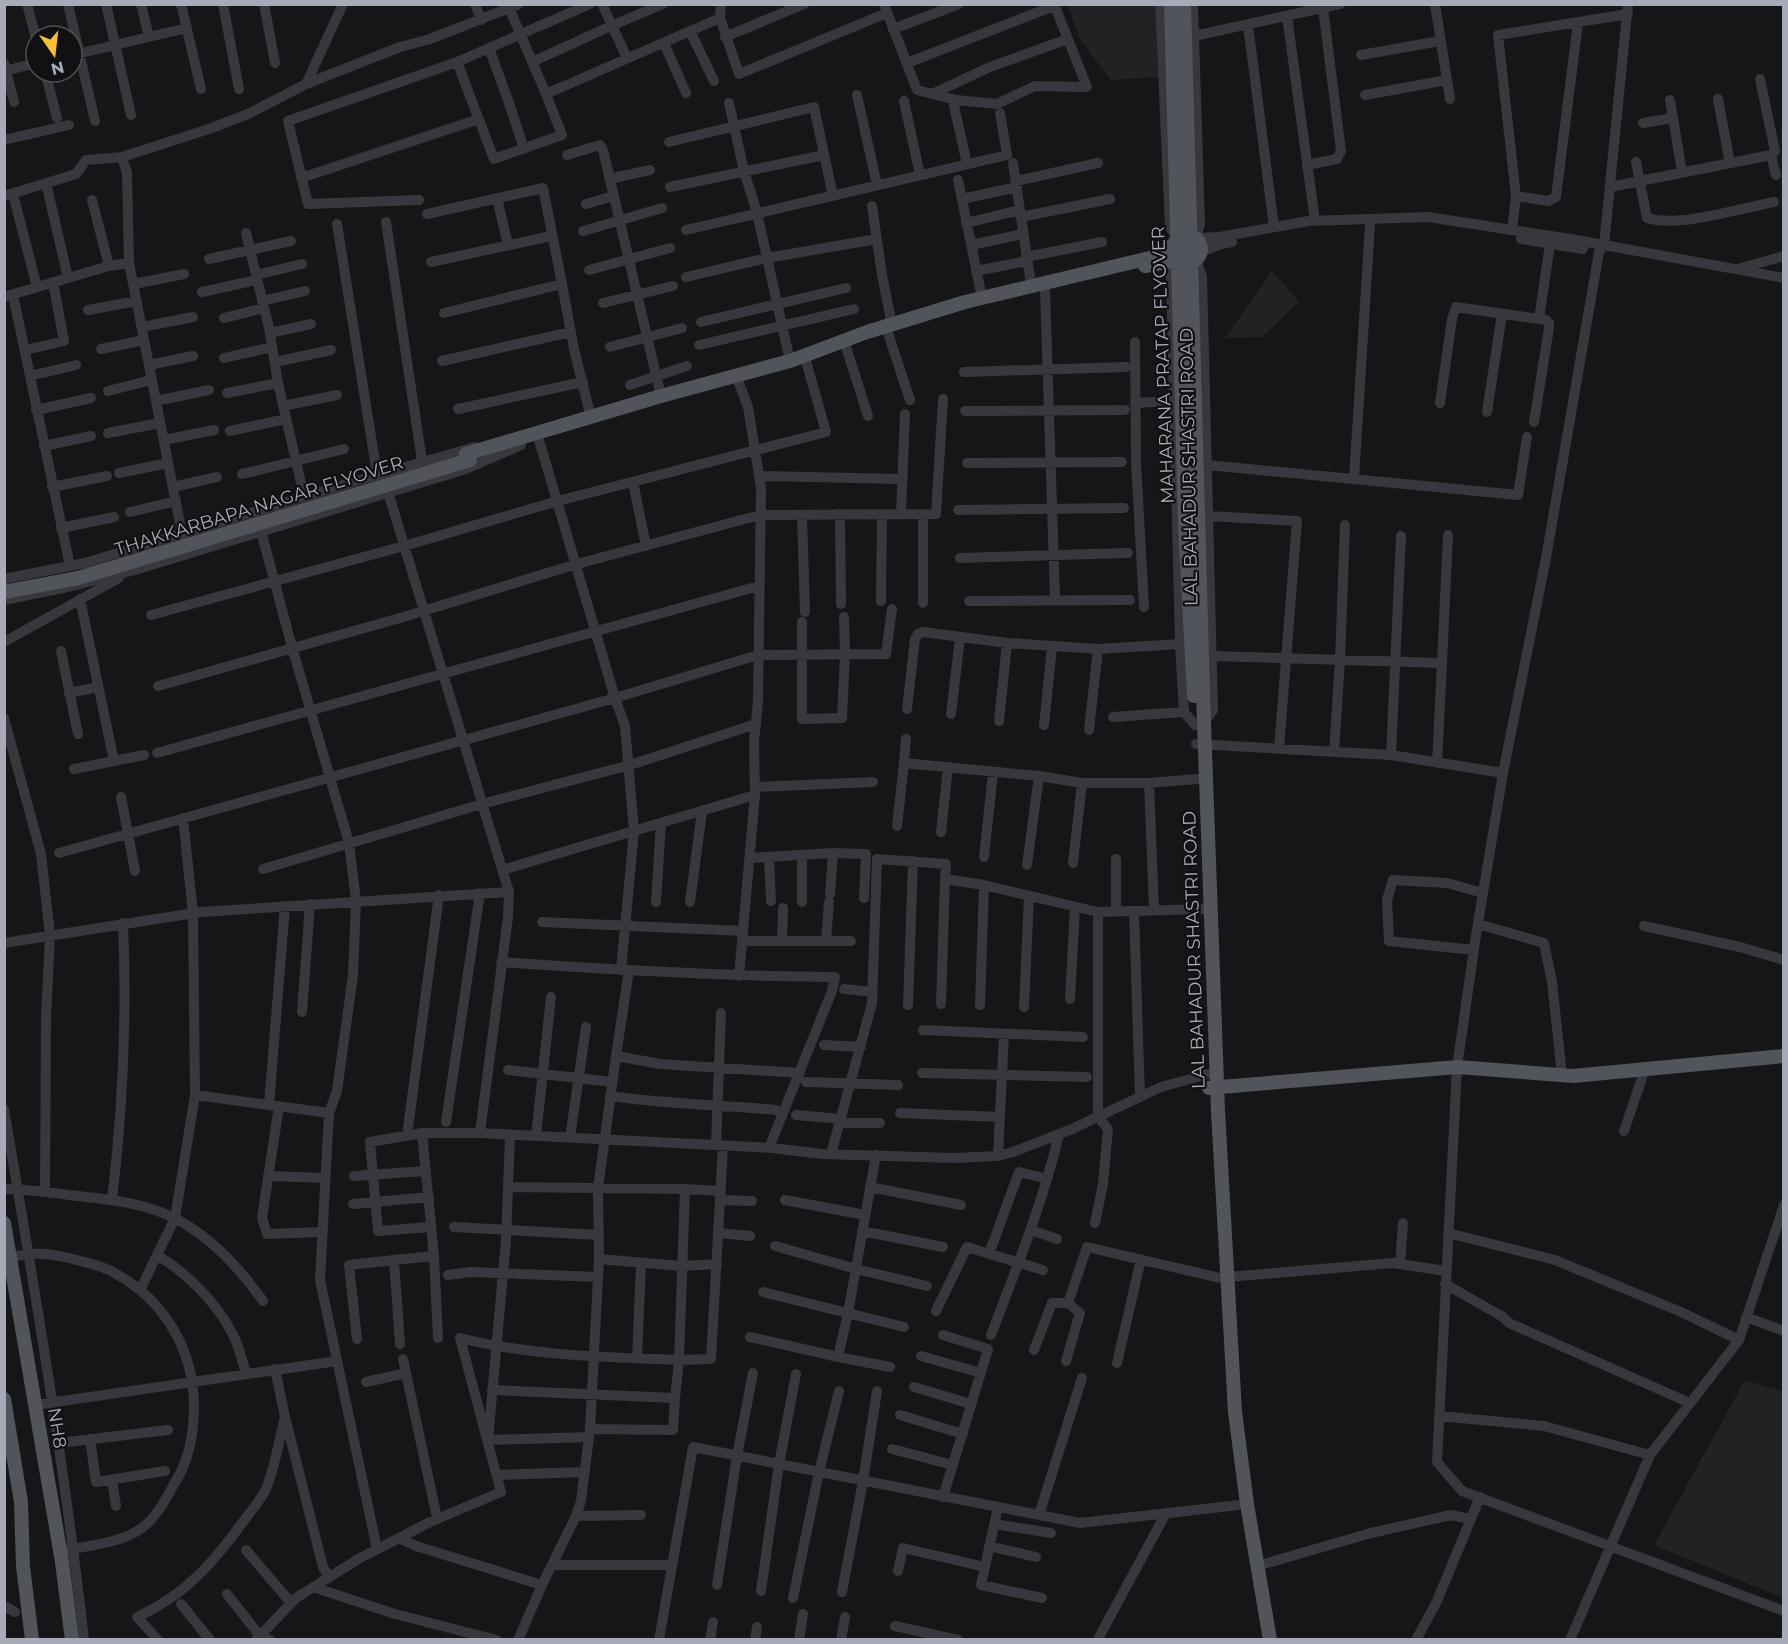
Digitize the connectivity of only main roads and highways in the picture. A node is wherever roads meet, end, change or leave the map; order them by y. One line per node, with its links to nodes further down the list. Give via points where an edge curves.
1 (1171, 4): 11 (main road, MAHARANA PRATAP FLYOVER, bridge, via 1185,524)
2 (1184, 4): 11 (main road, MAHARANA PRATAP FLYOVER, bridge)
3 (1175, 242): 4 (main road, via 1173,254); 4 (main road, via 1187,235 1200,244 1199,256 1186,263); 5 (main road, via 1154,257 982,298)
4 (1178, 260): 5 (main road)
5 (890, 329): 6 (main road); 6 (main road, via 806,361)
6 (738, 380): 7 (main road, via 539,440); 7 (main road, via 661,396)
7 (520, 442): 8 (main road, THAKKARBAPA NAGAR FLYOVER)
8 (468, 457): 9 (main road, THAKKARBAPA NAGAR FLYOVER, bridge, via 76,572); 10 (main road, THAKKARBAPA NAGAR FLYOVER, bridge, via 78,578)
9 (4, 586)
10 (4, 592)
11 (1198, 696): 12 (main road, MAHARANA PRATAP FLYOVER)
12 (1199, 725): 13 (main road, LAL BAHADUR SHASTRI ROAD)
13 (1200, 744): 15 (main road, LAL BAHADUR SHASTRI ROAD); 15 (main road, via 1198,779)
14 (1784, 1056): 15 (main road, via 1573,1076 1457,1067)
15 (1212, 1083): 17 (main road, LAL BAHADUR SHASTRI ROAD)
16 (4, 1223): 20 (main road, NH8, via 34,1405 67,1550)
17 (1223, 1277): 21 (main road, via 1227,1413); 22 (main road, LAL BAHADUR SHASTRI ROAD, via 1235,1412)
18 (4, 1399): 19 (main road, via 21,1502 23,1566)
19 (32, 1640)
20 (72, 1640)
21 (1262, 1640)
22 (1270, 1640)

